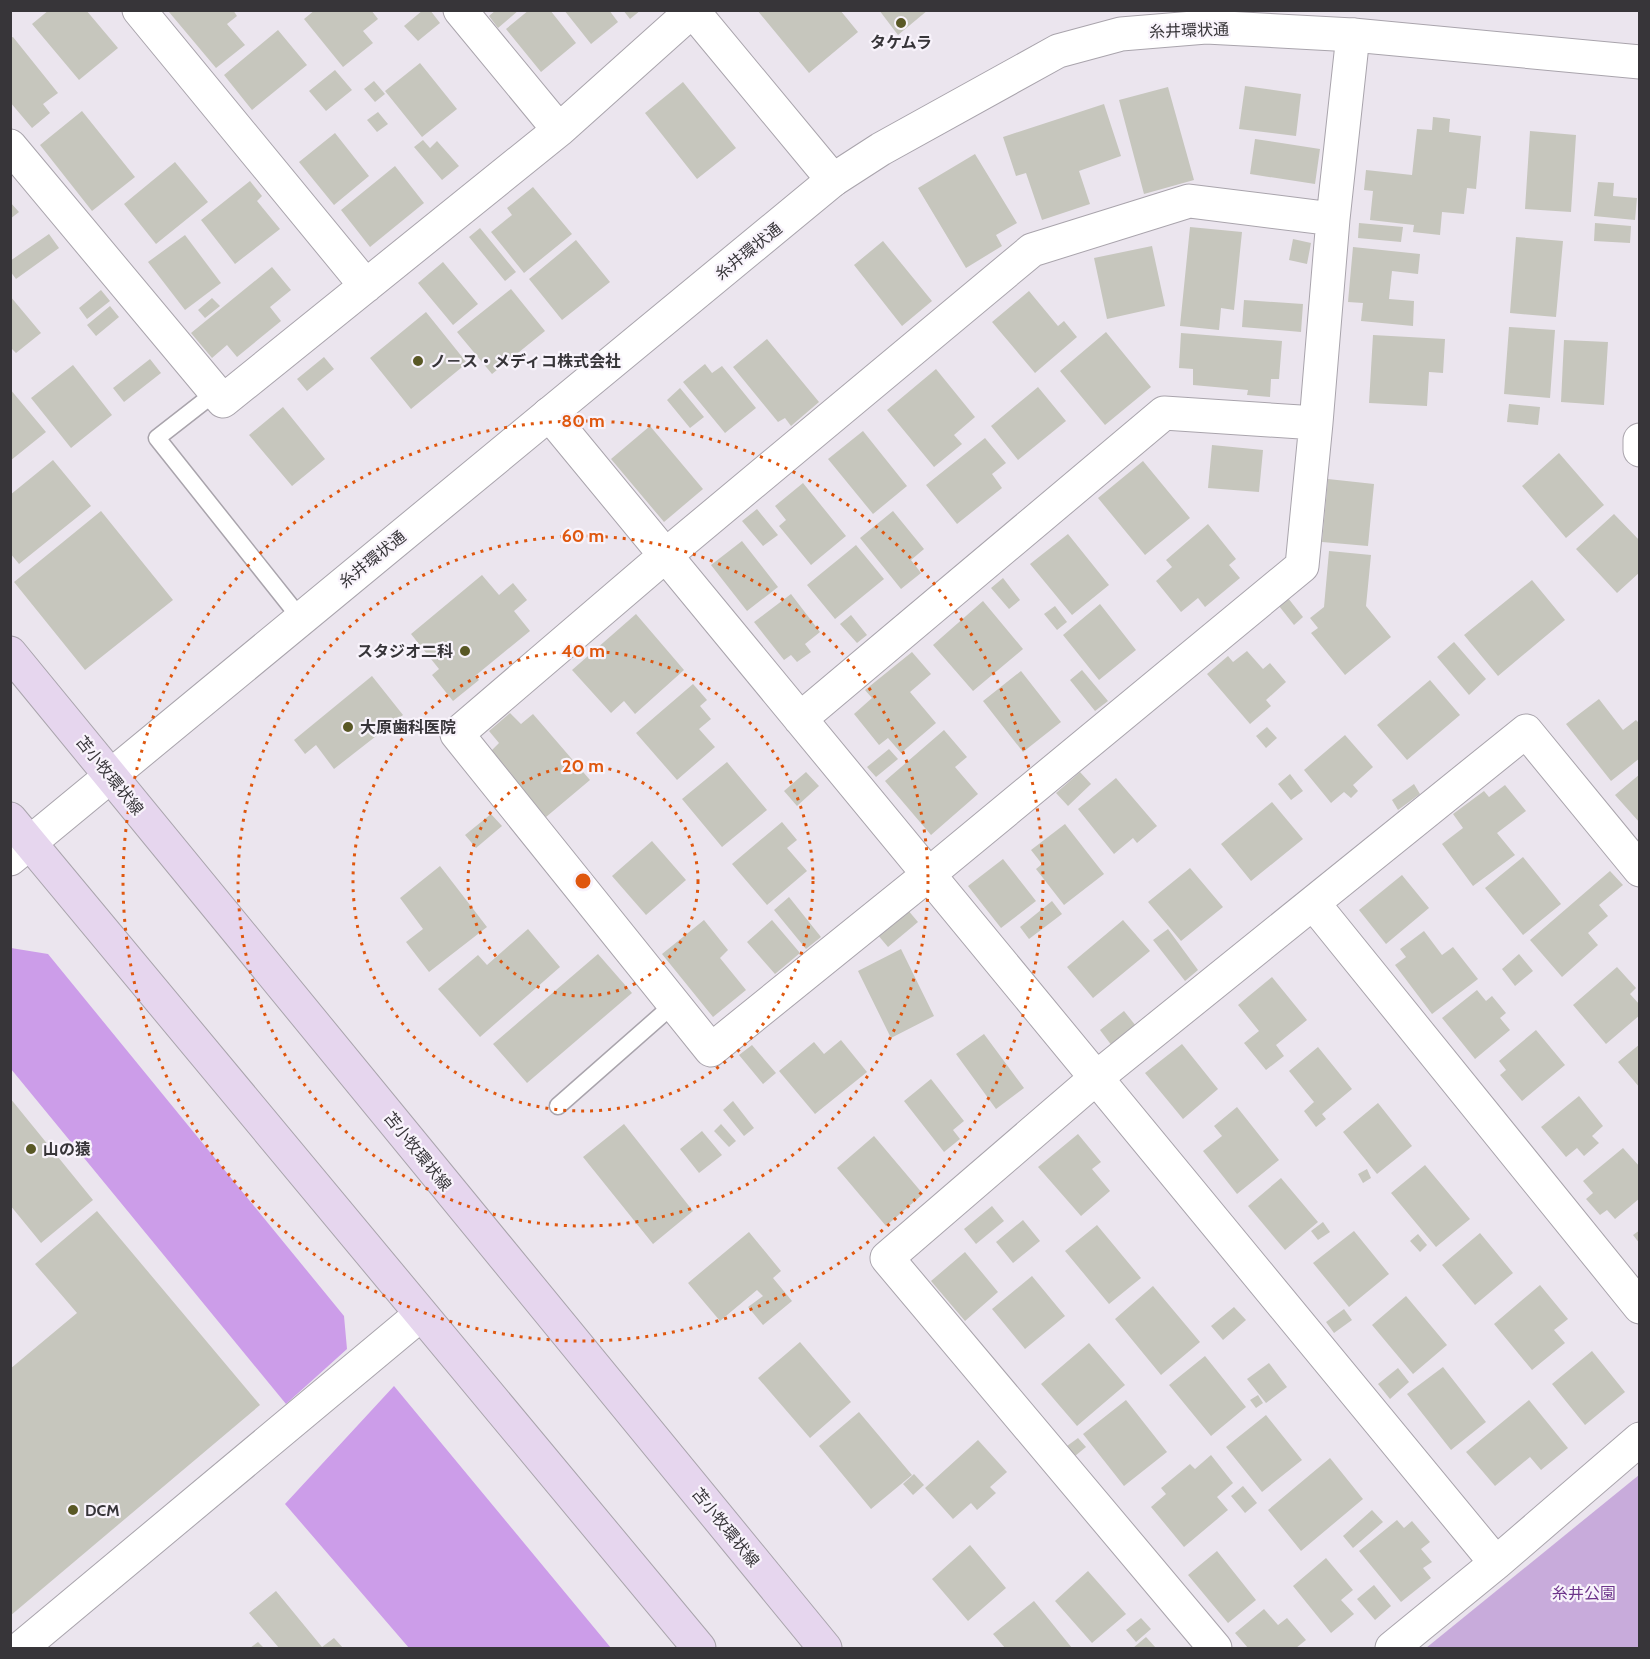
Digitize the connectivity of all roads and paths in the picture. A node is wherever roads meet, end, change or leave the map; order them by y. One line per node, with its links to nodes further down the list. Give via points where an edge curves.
1 (139, 10): 10 (street)
2 (460, 10): 6 (street)
3 (692, 11): 6 (street); 8 (street)
4 (1353, 35): 5 (street, 糸井環状通); 8 (street, 糸井環状通, via 1206,27 1121,34 1058,51 881,148); 9 (street)
5 (1640, 62)
6 (559, 130): 10 (street)
7 (10, 146): 11 (street)
8 (833, 180): 12 (street, 糸井環状通)
9 (1333, 219): 13 (street); 16 (street, via 1189,201 1032,250)
10 (366, 286): 11 (street, via 223,401)
11 (216, 392): 17 (lane, via 157,438)
12 (549, 414): 16 (street); 17 (street, 糸井環状通)
13 (1316, 423): 19 (street, via 1164,413); 23 (street, via 1302,566)
14 (1640, 440): 15 (street)
15 (1640, 450)
16 (666, 555): 19 (street); 25 (street, via 457,734)
17 (301, 619): 20 (street, 糸井環状通)
18 (10, 653): 20 (main road, 苫小牧環状線)
19 (800, 719): 23 (street)
20 (111, 776): 21 (street, 糸井環状通); 34 (main road, 苫小牧環状線)
21 (17, 840): 29 (main road)
22 (1640, 870): 24 (street, via 1526,731)
23 (929, 874): 25 (street, via 711,1050); 26 (street)
24 (1313, 903): 26 (street); 28 (street)
25 (674, 1004): 27 (lane)
26 (1096, 1078): 31 (street); 35 (street, via 887,1258)
27 (558, 1106)
28 (1640, 1307)
29 (420, 1315): 32 (street); 33 (main road)
30 (1640, 1439): 31 (street)
31 (1496, 1563): 36 (street)
32 (21, 1648)
33 (699, 1648)
34 (825, 1648)
35 (1215, 1648)
36 (1392, 1648)

